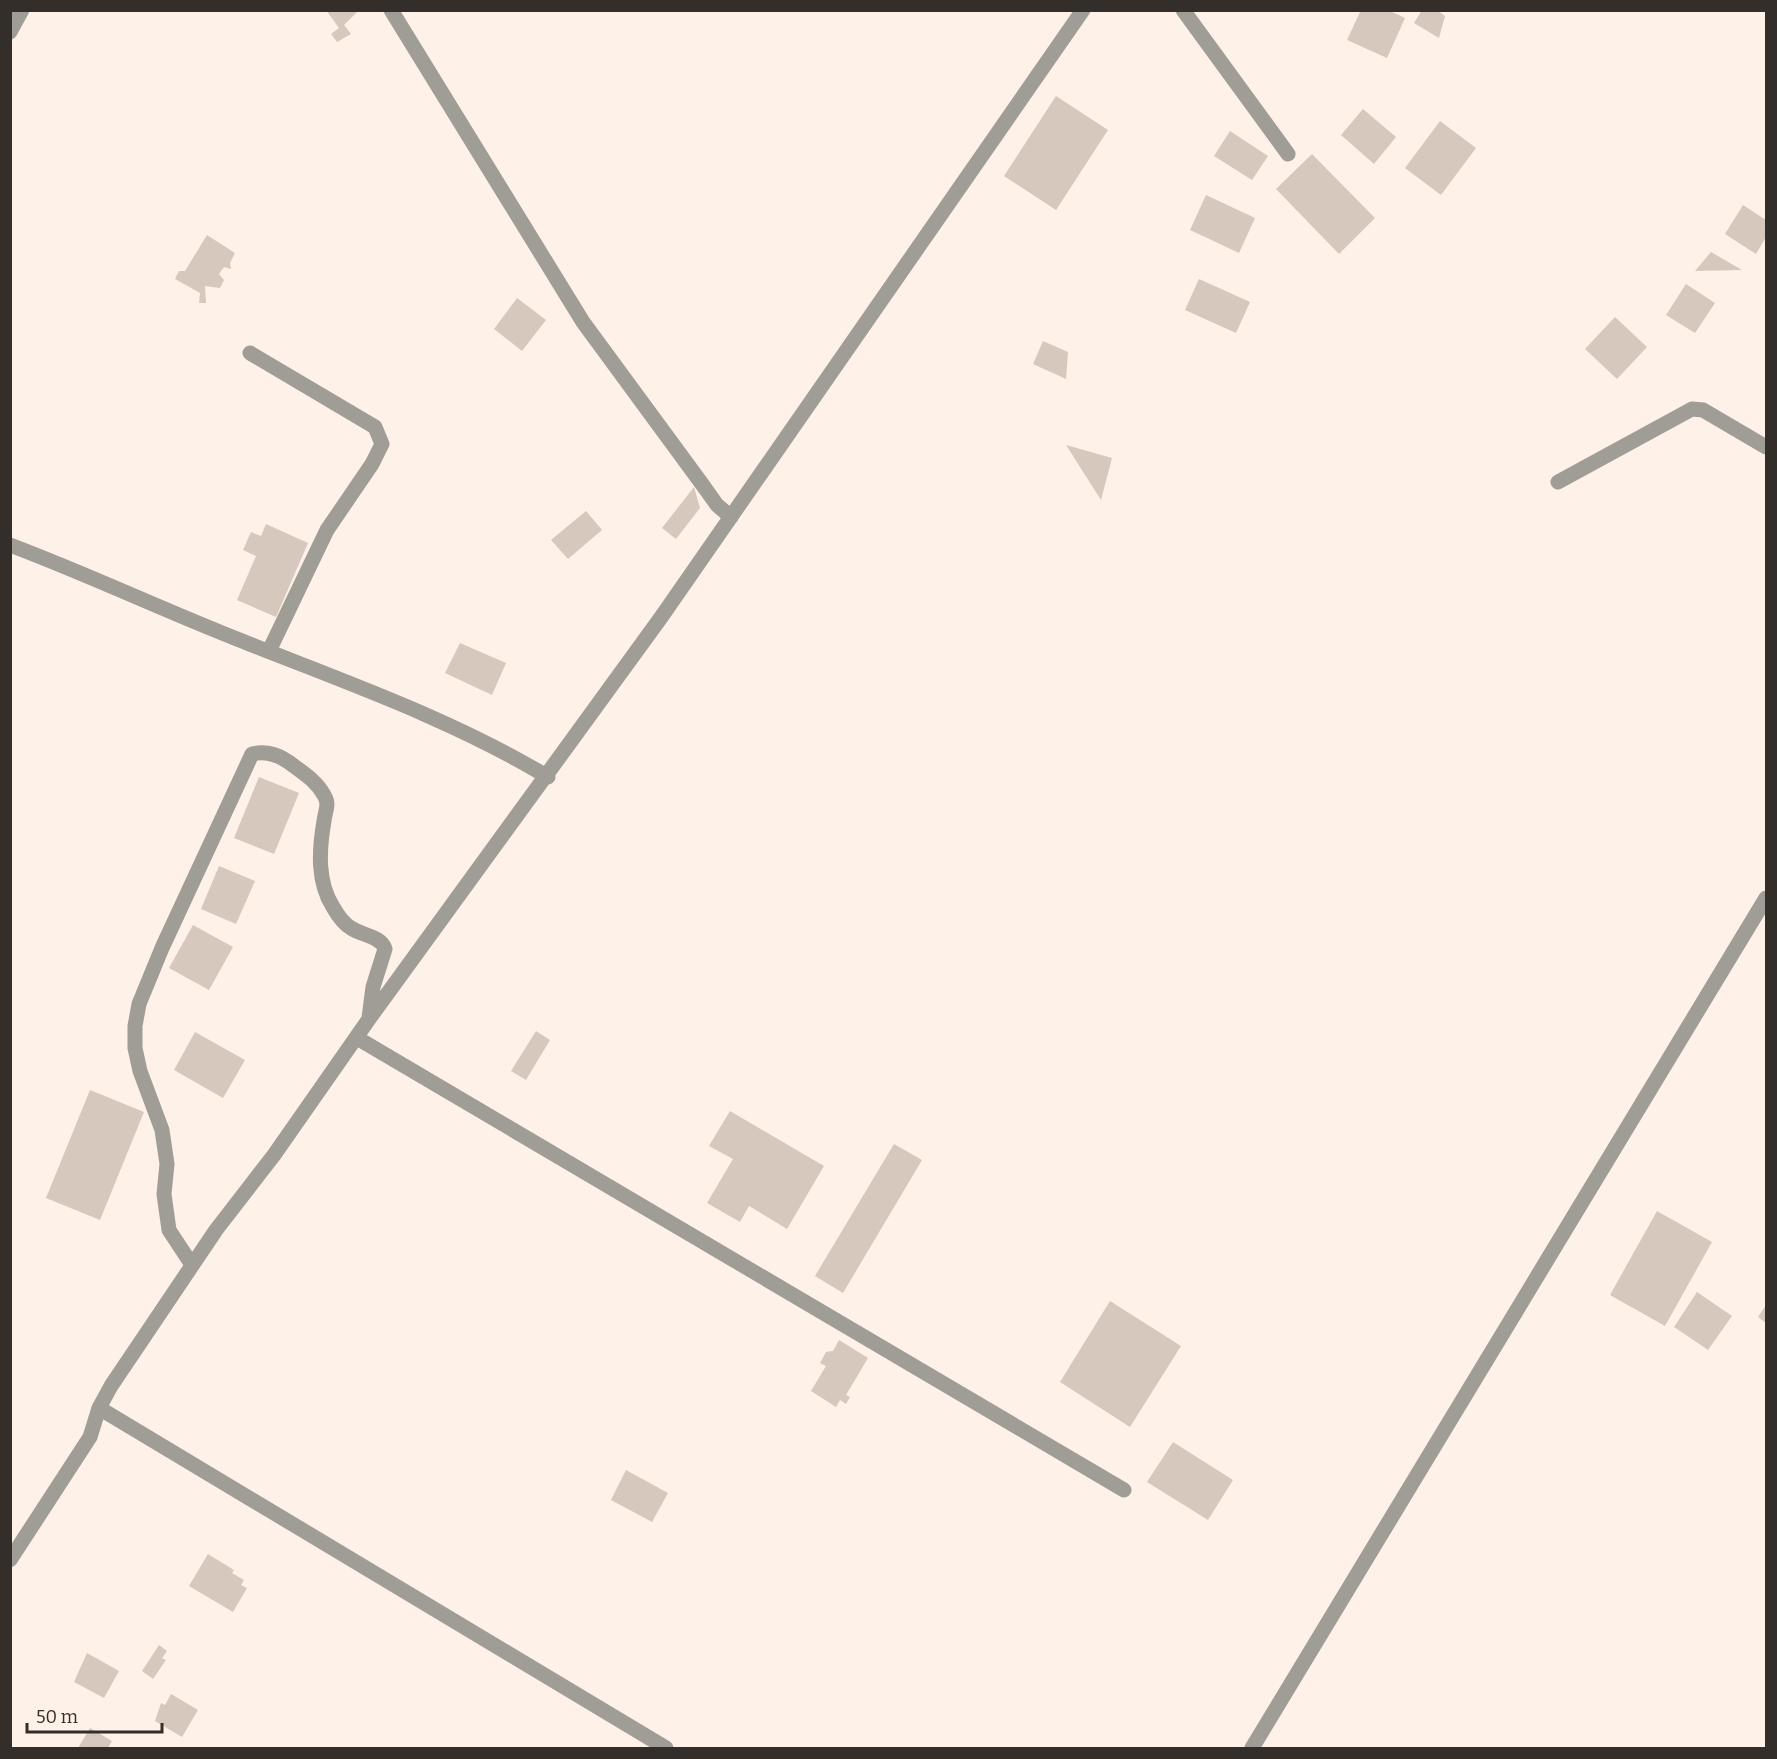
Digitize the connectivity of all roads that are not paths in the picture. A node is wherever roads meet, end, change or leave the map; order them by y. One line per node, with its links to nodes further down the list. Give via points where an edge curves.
1 (22, 10): 5 (street)
2 (392, 10): 10 (street, via 583,322 717,505)
3 (1083, 10): 10 (street)
4 (1183, 10): 6 (street)
5 (10, 32)
6 (1288, 154)
7 (250, 353): 12 (street, via 375,427 382,444 378,456 327,530)
8 (1767, 447): 9 (street, via 1703,410 1692,409)
9 (1558, 482)
10 (731, 517): 13 (street)
11 (10, 545): 12 (street)
12 (269, 651): 13 (street, via 476,737)
13 (548, 777): 15 (street)
14 (1767, 898): 22 (street)
15 (369, 1019): 16 (street); 17 (street, via 373,987 385,949 379,941 350,928 324,890 320,873 328,807 324,795 312,779 287,761 272,753 252,754 162,948 139,1004 135,1026 140,1071 162,1130 167,1164 164,1194 170,1230)
16 (357, 1038): 17 (street); 19 (street)
17 (192, 1266): 18 (street)
18 (99, 1408): 20 (street, via 90,1437); 21 (street)
19 (1124, 1490)
20 (10, 1560)
21 (666, 1749)
22 (1252, 1749)

